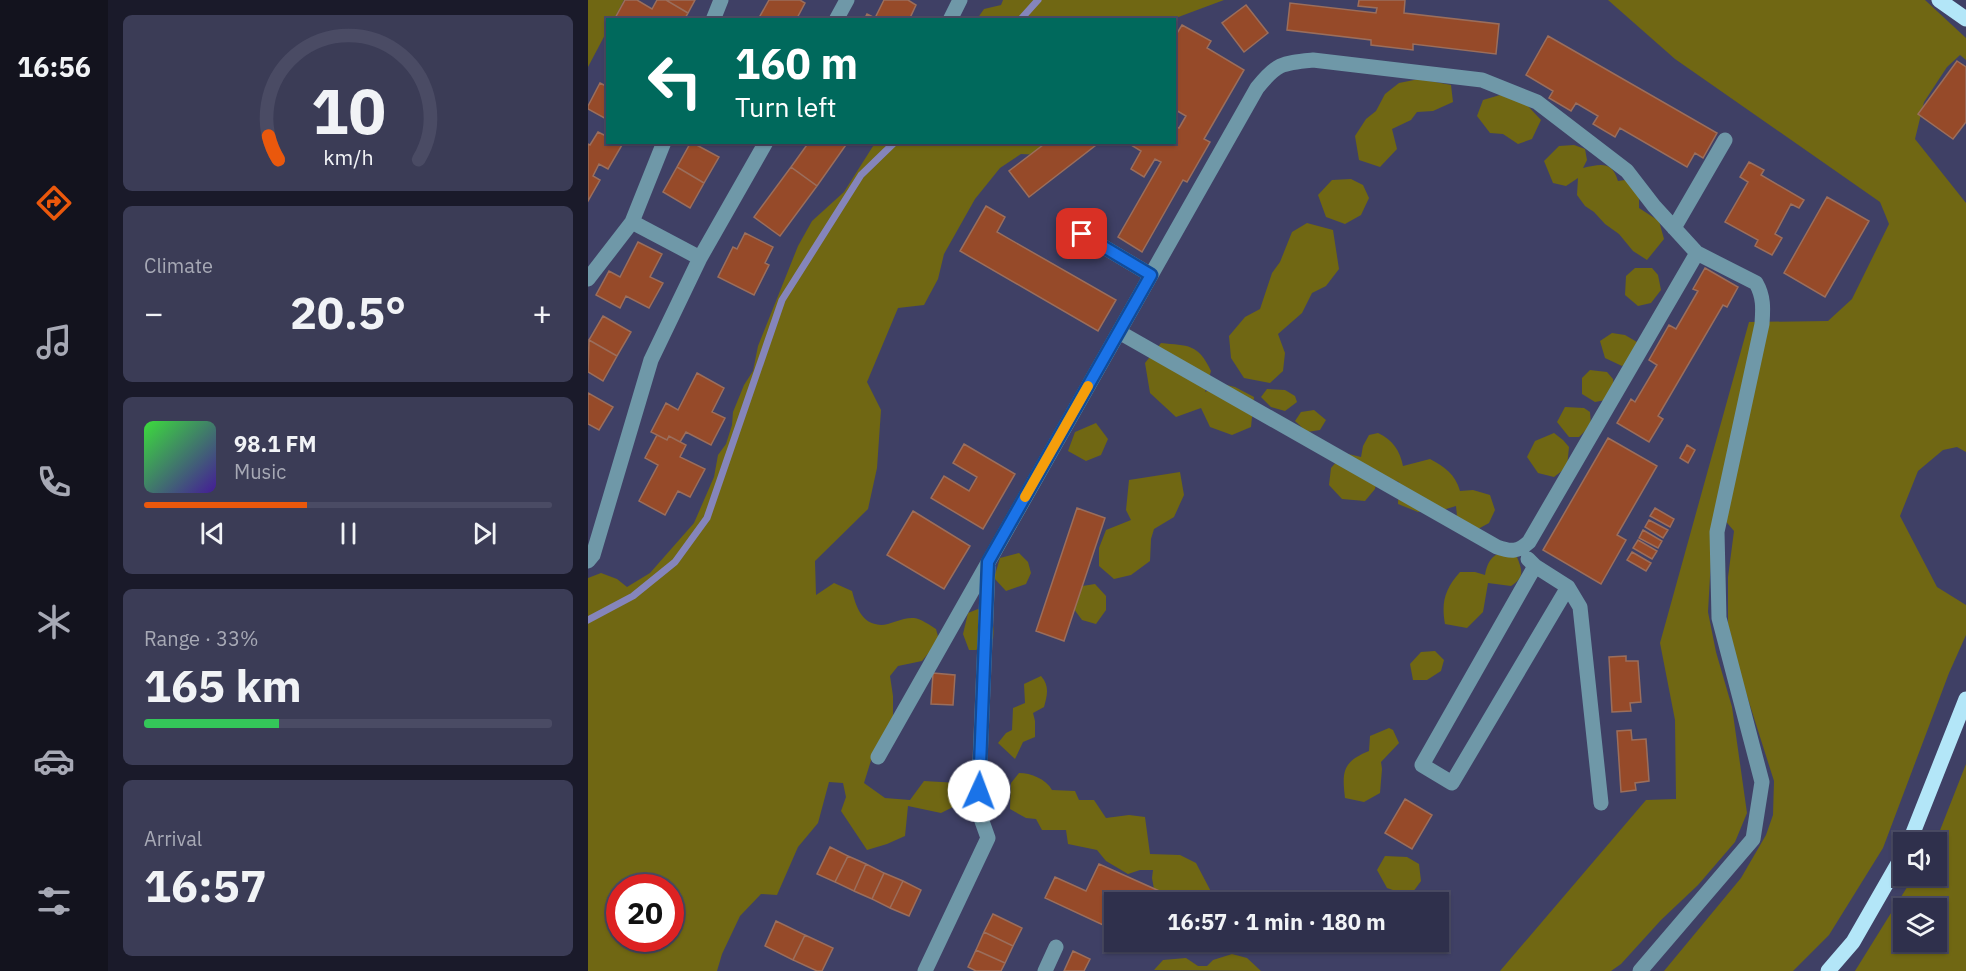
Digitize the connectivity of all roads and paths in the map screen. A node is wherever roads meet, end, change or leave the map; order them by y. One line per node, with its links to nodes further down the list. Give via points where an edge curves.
1 (721, 0): 5 (street)
2 (847, 0): 6 (street)
3 (960, 0): 7 (street)
4 (1939, 0): 8 (main road)
5 (714, 18)
6 (837, 18)
7 (951, 18)
8 (1966, 20)
9 (1725, 140): 13 (street)
10 (663, 144): 12 (street)
11 (765, 144): 16 (street)
12 (632, 222): 16 (street); 18 (street)
13 (1674, 228): 15 (street); 17 (street, via 1627,171 1537,102 1482,80 1313,60 1287,62 1272,70 1257,88)
14 (1082, 234): 17 (street)
15 (1697, 253): 20 (street, via 1529,542); 33 (street, via 1756,283 1764,305 1717,532 1719,618 1762,782 1753,839)
16 (700, 258): 21 (street, via 651,360)
17 (1151, 275): 19 (street)
18 (588, 279)
19 (1119, 332): 20 (street, via 1497,547); 22 (street)
20 (1520, 550): 23 (street)
21 (588, 561)
22 (988, 562): 26 (street); 31 (street, via 978,810 988,838)
23 (1535, 566): 24 (street); 24 (street, via 1422,765 1452,783)
24 (1568, 587): 27 (street, via 1580,607)
25 (1966, 699): 28 (main road)
26 (878, 757)
27 (1601, 803)
28 (1913, 832)
29 (1893, 871): 34 (main road, via 1853,942)
30 (1056, 947): 32 (street)
31 (925, 971)
32 (1045, 971)
33 (1640, 971)
34 (1828, 971)

